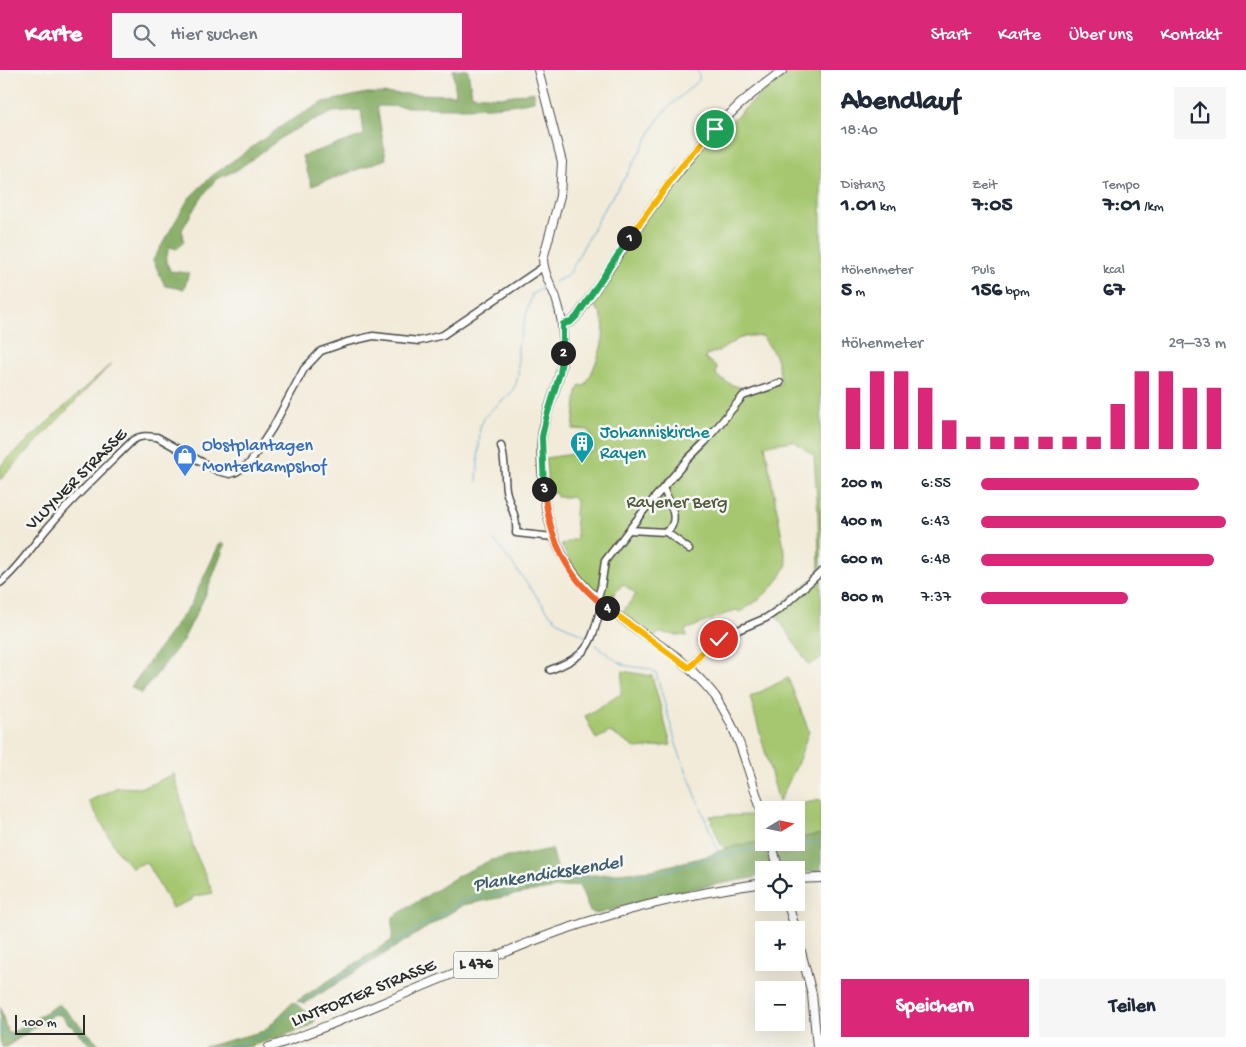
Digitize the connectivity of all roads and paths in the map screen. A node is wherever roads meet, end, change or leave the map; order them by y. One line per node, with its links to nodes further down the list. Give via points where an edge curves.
1 (538, 70): 3 (main road, via 562,162 560,196 544,249)
2 (782, 70): 4 (main road, via 734,110 680,168 577,316)
3 (543, 267): 4 (main road); 13 (street, VLUYNER STRASSE, via 443,335 420,341 373,336 321,351 304,369 265,442 249,464 236,472 218,471 157,437 144,436 133,440 66,507)
4 (563, 324): 10 (main road, via 560,373 542,437 542,474)
5 (780, 383): 7 (street, via 743,396)
6 (501, 446): 10 (street, via 506,491 517,526 516,533)
7 (663, 488): 8 (street); 9 (street, via 675,516 670,530)
8 (629, 530): 9 (street); 14 (street, via 605,562)
9 (666, 532): 11 (street)
10 (553, 537): 14 (main road, via 565,563)
11 (689, 549)
12 (821, 572): 15 (street, via 766,618 710,642)
13 (0, 583)
14 (600, 602): 15 (main road); 16 (street, via 592,637 582,653)
15 (689, 668): 17 (main road, via 715,696 733,729)
16 (550, 670)
17 (758, 801)
18 (821, 878): 19 (main road)
19 (805, 879)
20 (755, 885): 22 (main road, LINTFORTER STRASSE / L 476, via 653,902 594,920)
21 (805, 966): 23 (main road, via 815,1015)
22 (269, 1047)
23 (817, 1047)

